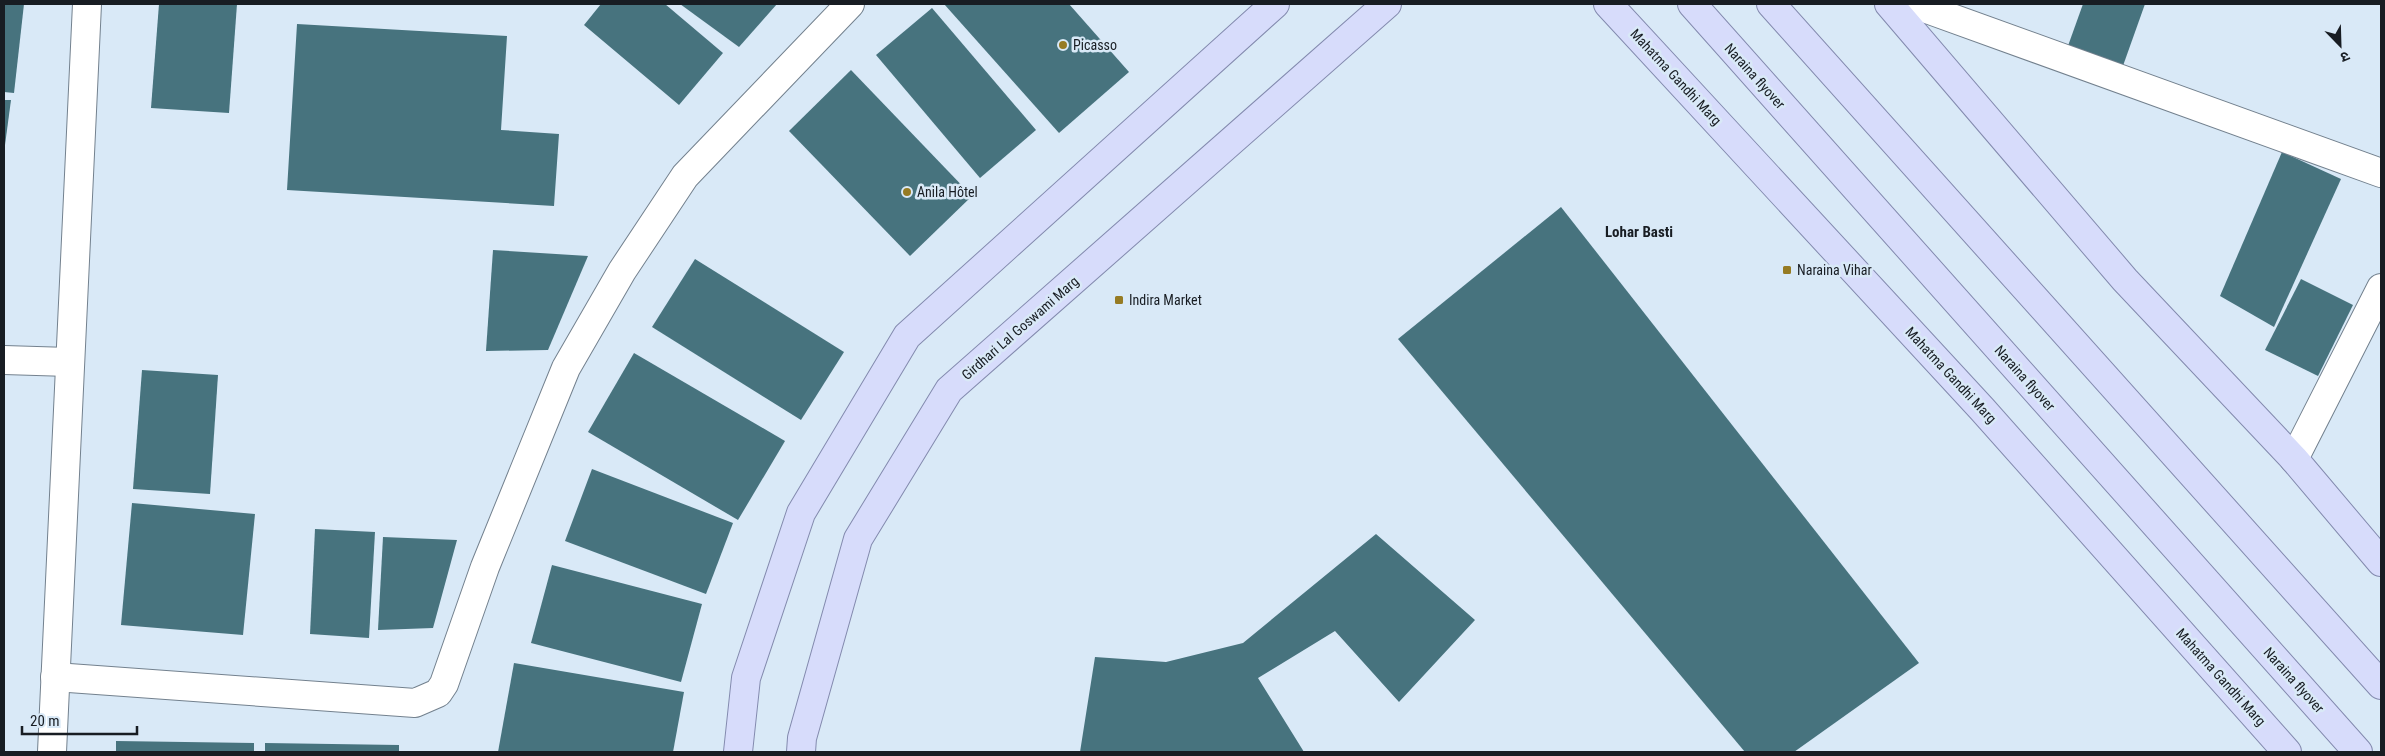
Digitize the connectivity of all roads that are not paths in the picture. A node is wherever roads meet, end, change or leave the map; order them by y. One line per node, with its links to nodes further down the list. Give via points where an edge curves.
1 (87, 4): 13 (street)
2 (850, 4): 16 (street, via 685,176 622,271 566,368 438,693 415,703)
3 (1275, 4): 19 (main road, via 907,336 801,512 746,678)
4 (1388, 4): 20 (main road, Girdhari Lal Goswami Marg, via 949,390 858,539 802,738)
5 (1608, 4): 21 (main road, Mahatma Gandhi Marg, via 1982,409)
6 (1692, 4): 22 (main road, Naraina flyover)
7 (1771, 4): 17 (main road)
8 (1889, 4): 14 (main road, via 2125,280)
9 (1912, 4): 10 (street)
10 (2381, 173)
11 (2381, 288): 14 (street)
12 (4, 360): 13 (street)
13 (69, 362): 16 (street)
14 (2294, 459): 15 (main road)
15 (2381, 562)
16 (55, 678): 18 (street)
17 (2381, 685)
18 (52, 752)
19 (738, 752)
20 (801, 752)
21 (2287, 752)
22 (2358, 752)

